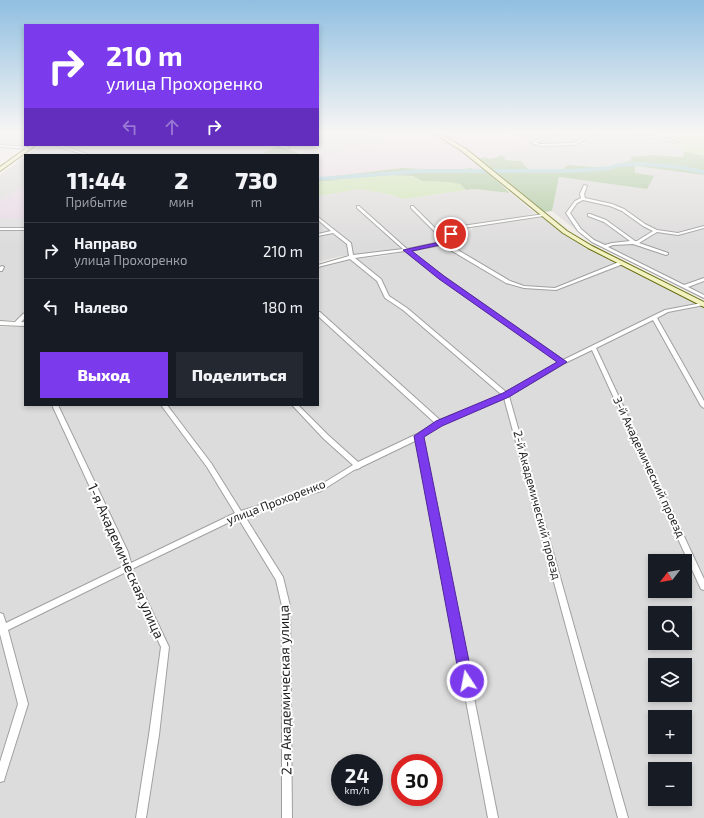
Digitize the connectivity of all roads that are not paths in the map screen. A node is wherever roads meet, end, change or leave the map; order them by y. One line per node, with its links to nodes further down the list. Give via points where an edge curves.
1 (488, 170): 6 (street)
2 (585, 186): 3 (street)
3 (583, 199): 13 (street, via 624,210); 17 (street, via 576,202 568,213 579,230)
4 (358, 207): 18 (street)
5 (412, 207): 15 (street)
6 (543, 215): 15 (street, via 463,227 451,234); 21 (street, via 565,232)
7 (589, 215): 16 (street, via 605,221)
8 (319, 219): 12 (street)
9 (704, 227): 13 (street, via 678,234)
10 (0, 229): 11 (street)
11 (24, 229)
12 (334, 231): 14 (street); 20 (street, via 349,244)
13 (656, 231): 16 (street)
14 (319, 235)
15 (447, 242): 18 (street); 21 (street, via 449,247 508,282 524,286 556,289)
16 (635, 243): 17 (street, via 612,244); 19 (street)
17 (605, 247): 24 (street)
18 (406, 250): 20 (street); 33 (street)
19 (666, 254)
20 (351, 257): 22 (street); 34 (street, via 379,280 387,297 405,309)
21 (621, 263): 25 (street)
22 (319, 266)
23 (704, 279): 24 (street)
24 (684, 287): 25 (street)
25 (703, 302): 28 (street, улица Прохоренко, via 667,311)
26 (319, 314): 39 (street)
27 (24, 316): 30 (street)
28 (654, 318): 32 (street, улица Прохоренко); 38 (street)
29 (0, 323): 30 (street)
30 (16, 324): 31 (street)
31 (24, 324)
32 (593, 347): 33 (street, улица Прохоренко); 44 (street, 3-й Академический проезд)
33 (563, 362): 34 (street, улица Прохоренко)
34 (506, 395): 39 (street, улица Прохоренко); 51 (street, 2-й Академический проезд)
35 (55, 406): 43 (street, 1-я Академическая улица, via 124,552)
36 (165, 406): 42 (street, 2-я Академическая улица, via 209,465)
37 (296, 406): 41 (street)
38 (704, 406)
39 (439, 423): 40 (street, улица Прохоренко)
40 (419, 436): 41 (street, улица Прохоренко); 50 (street)
41 (358, 466): 42 (street, улица Прохоренко, via 319,489)
42 (240, 514): 43 (street, улица Прохоренко); 49 (street, 2-я Академическая улица, via 280,579 286,606)
43 (128, 568): 46 (street, улица Прохоренко); 48 (street, 1-я Академическая улица, via 165,647)
44 (704, 587)
45 (0, 617): 46 (street)
46 (1, 629): 47 (street, via 23,704)
47 (0, 777)
48 (141, 818)
49 (287, 818)
50 (493, 818)
51 (623, 818)

